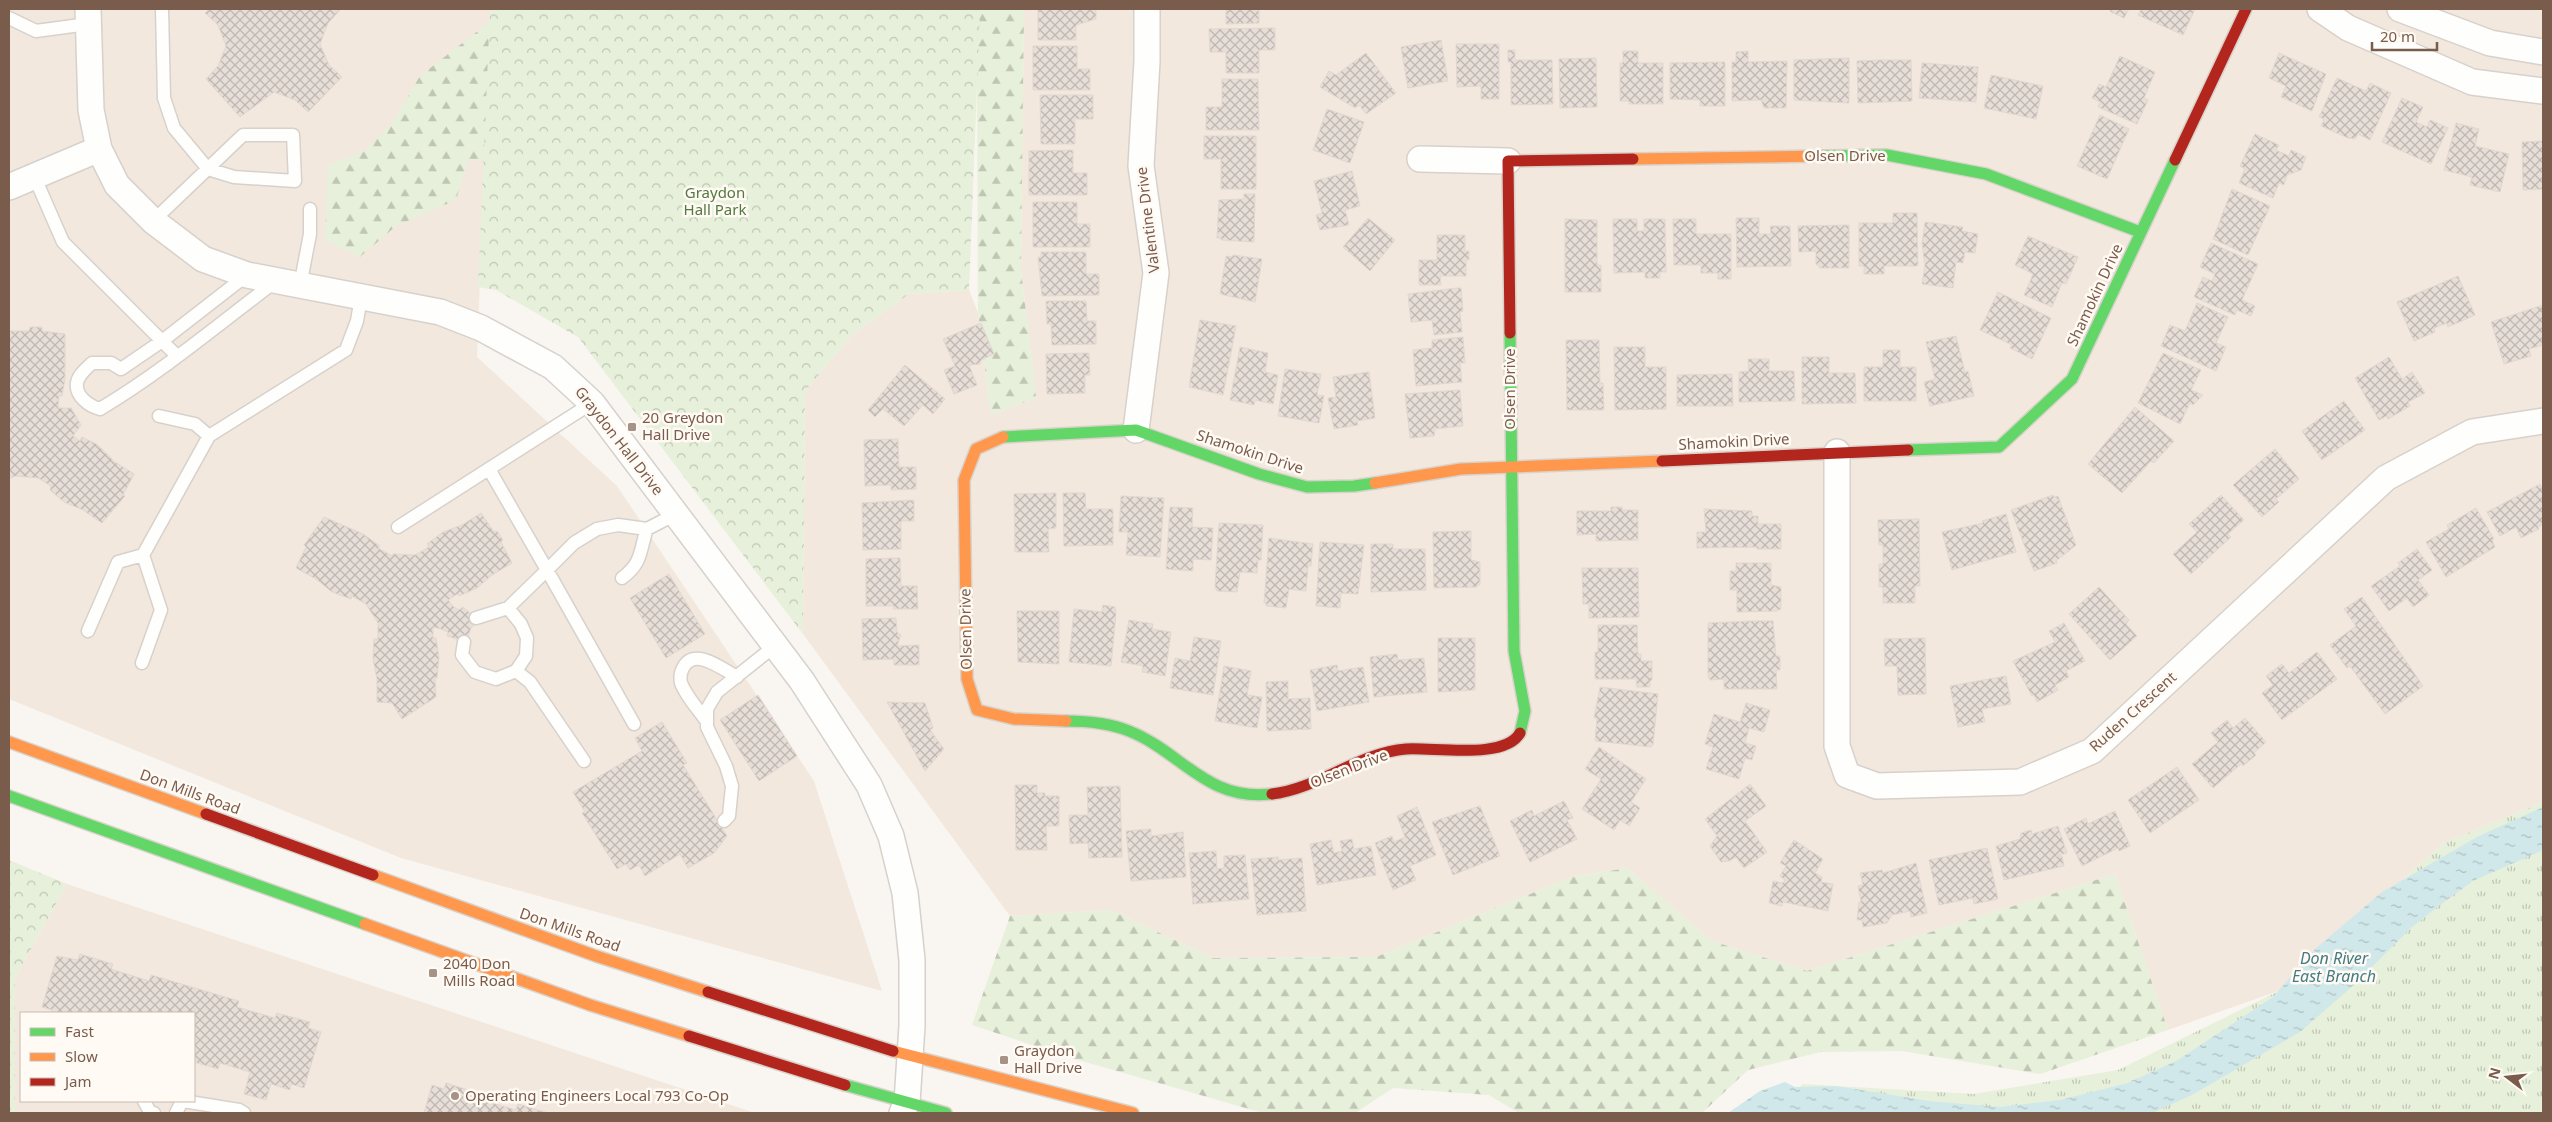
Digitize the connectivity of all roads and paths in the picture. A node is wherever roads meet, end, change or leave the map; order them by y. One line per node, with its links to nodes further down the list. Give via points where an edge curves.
1 (162, 9): 13 (lane, via 164,98 174,128)
2 (1147, 9): 30 (street, Valentine Drive, via 1141,166 1156,273)
3 (2246, 9): 18 (street, Shamokin Drive)
4 (2320, 9): 9 (street, via 2348,28 2472,82)
5 (2400, 9): 8 (street, via 2490,43)
6 (88, 16): 7 (lane, via 36,31); 10 (street, Graydon Hall Drive, via 91,110)
7 (9, 18)
8 (2543, 52)
9 (2543, 91)
10 (99, 149): 14 (street); 17 (street, Graydon Hall Drive, via 117,185)
11 (1420, 159): 12 (street, Olsen Drive)
12 (1508, 161): 18 (street, Olsen Drive, via 1887,155 1986,174); 34 (street, Olsen Drive)
13 (208, 169): 13 (lane, via 234,176 294,181 293,135 243,135); 17 (lane)
14 (34, 178): 15 (street); 23 (lane, via 64,242)
15 (9, 187)
16 (310, 210): 21 (lane, via 310,234)
17 (153, 221): 19 (street, Graydon Hall Drive, via 203,259)
18 (2140, 232): 33 (street, Shamokin Drive, via 2072,379 1999,447)
19 (247, 275): 20 (street, Graydon Hall Drive); 23 (lane)
20 (276, 281): 21 (street, Graydon Hall Drive); 24 (lane)
21 (300, 286): 22 (street, Graydon Hall Drive)
22 (361, 297): 27 (street, Graydon Hall Drive, via 440,312 481,328 553,368); 31 (lane, via 346,350)
23 (162, 341): 24 (lane); 25 (lane)
24 (176, 356): 26 (lane)
25 (122, 369): 26 (lane); 26 (lane, via 110,363 92,364 81,374 77,384 83,399 100,408)
26 (133, 387)
27 (592, 403): 35 (lane); 36 (street, Graydon Hall Drive)
28 (159, 416): 31 (lane, via 195,424)
29 (2543, 421): 33 (street, Ruden Crescent, via 2472,432 2386,478 2092,752 2020,782 1876,786 1847,775 1837,746)
30 (1136, 430): 32 (street, Shamokin Drive, via 999,437); 34 (street, Shamokin Drive, via 1259,474 1307,487 1354,486 1460,469)
31 (209, 436): 39 (lane)
32 (976, 449): 34 (street, Olsen Drive, via 964,480 967,679 977,710 996,718 1095,720 1131,732 1217,787 1270,796 1312,784 1382,753 1417,747 1490,748 1505,745 1518,737 1524,722 1524,704 1515,664)
33 (1837, 452): 34 (street, Shamokin Drive)
34 (1510, 468)
35 (489, 469): 37 (lane); 40 (lane)
36 (676, 514): 38 (lane); 46 (street, Graydon Hall Drive)
37 (398, 527)
38 (647, 529): 40 (lane, via 618,526 597,529 574,542); 41 (lane, via 641,557)
39 (143, 555): 44 (lane, via 118,562); 47 (lane, via 161,610)
40 (548, 570): 42 (lane); 51 (lane)
41 (622, 578)
42 (508, 608): 43 (lane); 48 (lane, via 527,638 526,656)
43 (476, 618)
44 (88, 631)
45 (464, 642): 48 (lane, via 462,655 475,672 496,679)
46 (776, 645): 49 (lane); 56 (street, Graydon Hall Drive, via 869,785 891,836 905,893 912,960)
47 (142, 663)
48 (516, 671): 53 (lane, via 530,682)
49 (736, 677): 50 (lane, via 711,700); 50 (lane, via 706,660 694,658 685,663 680,673 681,682)
50 (705, 719): 55 (lane, via 731,781 732,802 729,816)
51 (634, 724)
52 (9, 742): 56 (street, Don Mills Road, via 596,956)
53 (584, 761)
54 (9, 796): 59 (street, via 590,1005 867,1092)
55 (724, 821)
56 (910, 1057): 59 (street, Graydon Hall Drive); 63 (street, Don Mills Road)
57 (145, 1102): 60 (lane)
58 (188, 1102): 61 (lane)
59 (907, 1110): 62 (street)
60 (154, 1113)
61 (244, 1113)
62 (946, 1113)
63 (1132, 1113)

